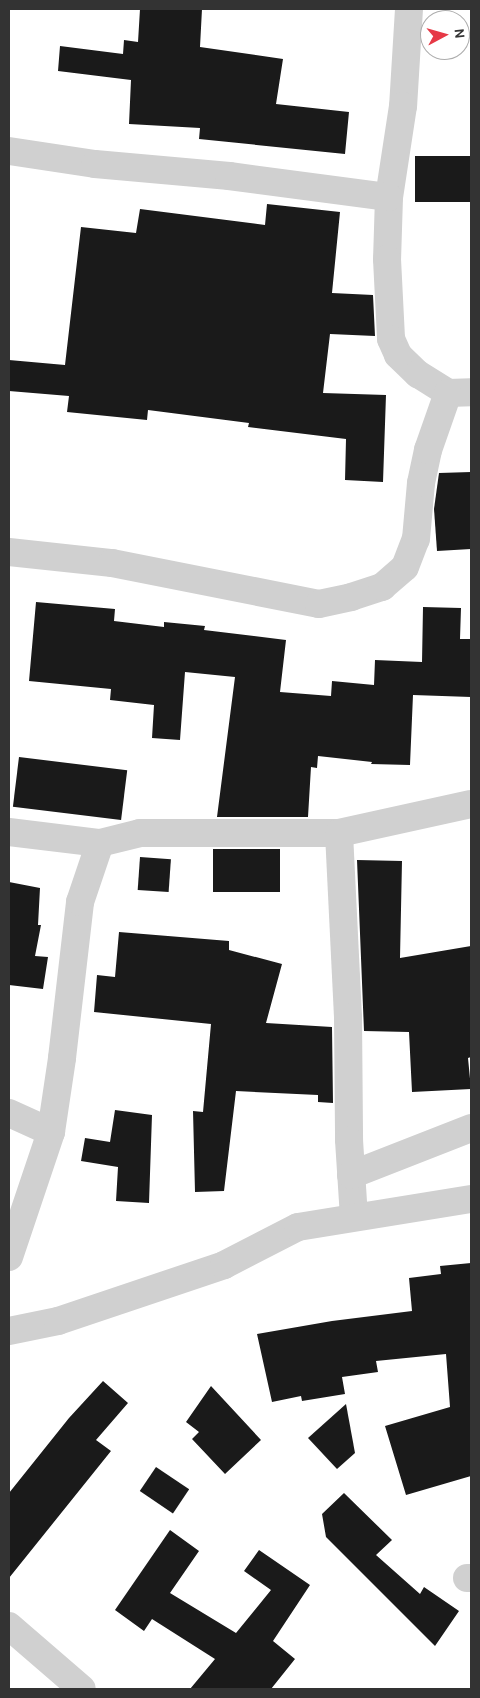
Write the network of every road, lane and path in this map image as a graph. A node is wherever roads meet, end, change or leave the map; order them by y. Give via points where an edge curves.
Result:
1 (410, 9) edge
2 (9, 151) edge
3 (389, 197) junction
4 (460, 393) edge
5 (9, 552) edge
6 (471, 804) edge
7 (9, 832) edge
8 (339, 833) junction
9 (100, 843) junction
10 (9, 1113) edge
11 (471, 1128) edge
12 (51, 1132) junction
13 (351, 1174) junction
14 (471, 1199) edge
15 (354, 1217) junction
16 (9, 1257) edge
17 (9, 1331) edge
18 (9, 1626) edge
19 (82, 1689) edge

1 - 3 street via 403,106
2 - 3 street via 95,164 229,176
3 - 4 street via 387,259 391,339 398,355 418,374
4 - 5 street via 428,450 416,538 405,567 382,587 319,604 112,563
6 - 8 street
7 - 9 street
8 - 9 street via 140,833
8 - 13 street via 348,1017
9 - 12 street via 80,902
10 - 12 street
11 - 13 street
12 - 16 street
13 - 15 street
14 - 15 street
15 - 17 street via 298,1227 224,1265 58,1322
18 - 19 street

